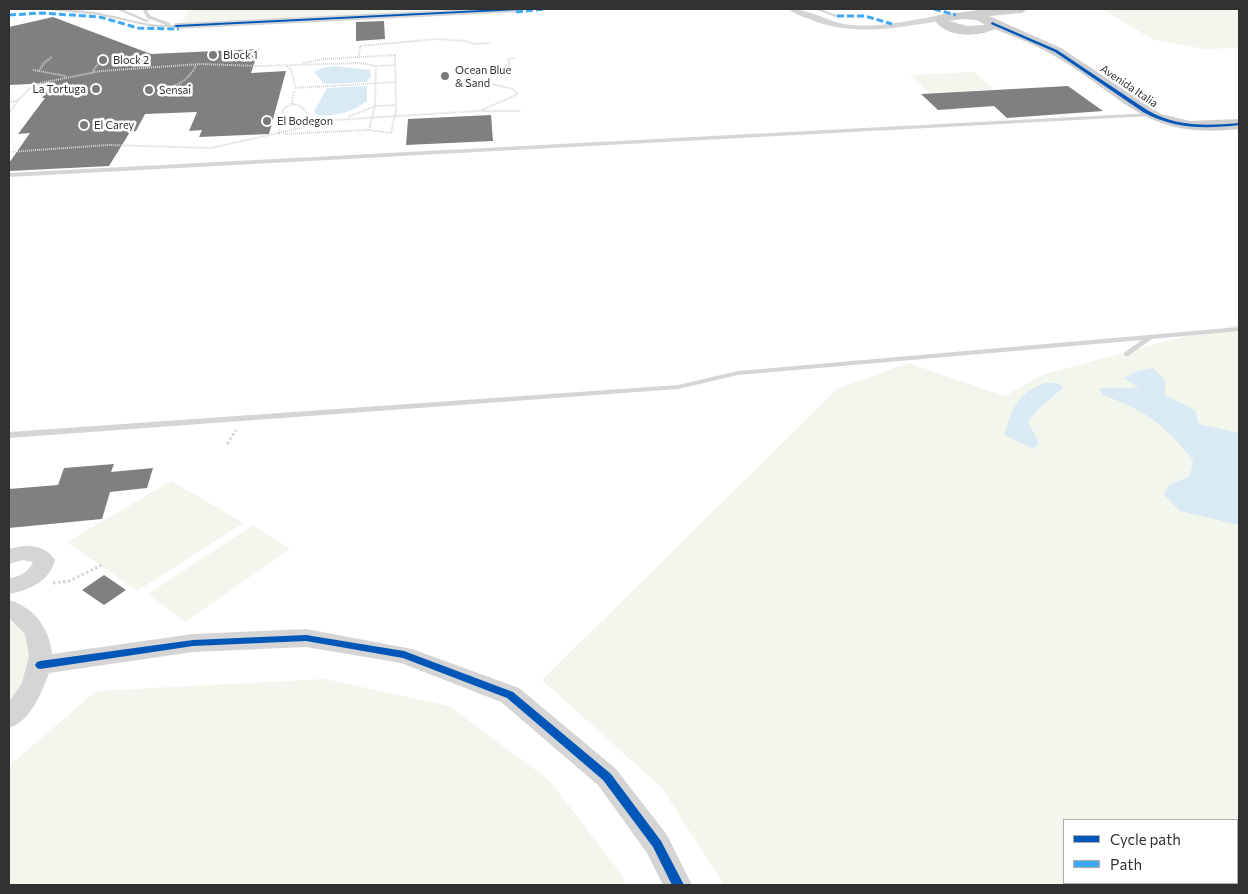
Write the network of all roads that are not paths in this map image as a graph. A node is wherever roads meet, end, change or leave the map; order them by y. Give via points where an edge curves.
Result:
1 (40, 9) edge
2 (118, 9) edge
3 (147, 9) edge
4 (520, 9) edge
5 (793, 9) edge
6 (817, 9) edge
7 (1022, 9) edge
8 (837, 16) dead end
9 (949, 18) junction
10 (989, 21) junction
11 (176, 26) junction
12 (1150, 115) junction
13 (1239, 124) edge
14 (9, 176) edge
15 (1239, 329) edge
16 (1150, 337) junction
17 (1128, 354) dead end
18 (9, 435) edge
19 (9, 557) edge
20 (9, 586) edge
21 (9, 608) edge
22 (40, 665) junction
23 (9, 718) edge
24 (678, 885) edge

1 - 11 lane via 99,14 153,26
2 - 11 lane via 152,22
3 - 11 lane via 149,17
4 - 11 street
5 - 9 street via 829,24 852,28
6 - 8 lane
7 - 10 street
9 - 10 street
9 - 10 street via 956,28
10 - 12 street, Avenida Italia via 1062,54
12 - 13 street, Avenida Italia via 1193,126
12 - 14 lane
15 - 16 lane
16 - 17 lane
16 - 18 lane via 738,373 678,387
19 - 20 street via 26,552 38,554 44,560 43,568 33,578
21 - 22 street via 33,626 42,650
22 - 23 street via 32,688
22 - 24 street via 193,643 306,638 404,655 510,695 606,777 658,844

